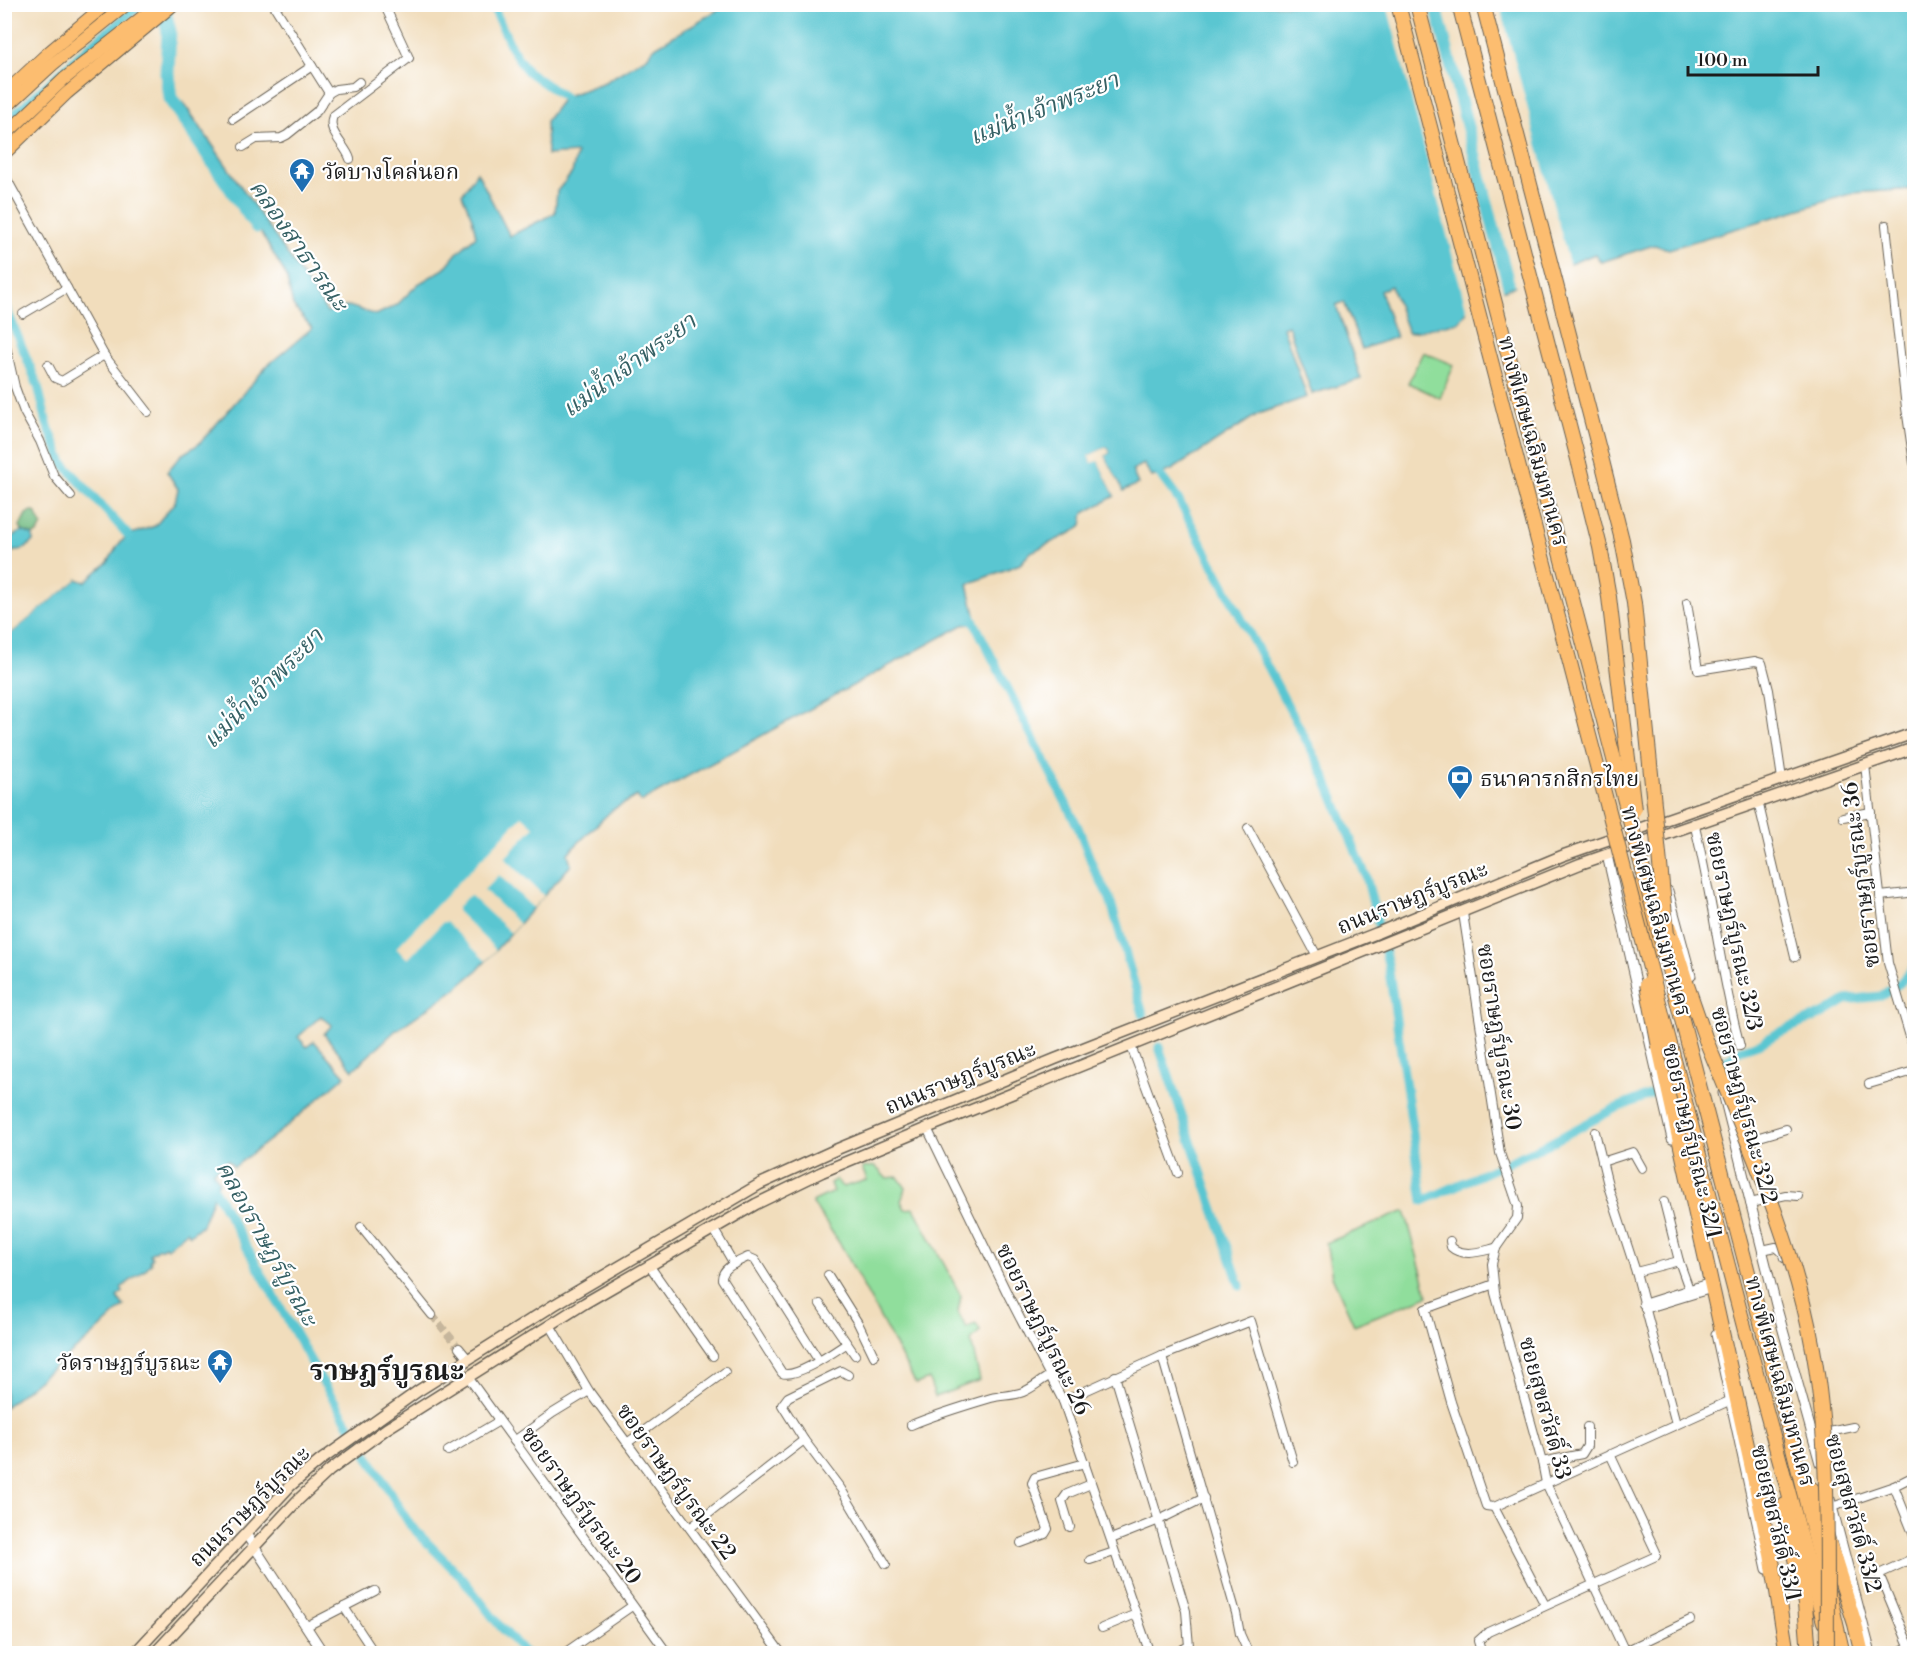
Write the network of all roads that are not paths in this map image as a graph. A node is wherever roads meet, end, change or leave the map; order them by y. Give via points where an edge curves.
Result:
1 (106, 4) edge
2 (127, 4) edge
3 (273, 4) edge
4 (384, 4) edge
5 (1398, 4) edge
6 (1417, 4) edge
7 (1459, 4) edge
8 (1483, 4) edge
9 (167, 6) edge
10 (312, 66) junction
11 (359, 82) dead end
12 (329, 93) junction
13 (4, 94) edge
14 (4, 109) edge
15 (233, 119) dead end
16 (4, 136) edge
17 (243, 147) dead end
18 (4, 154) edge
19 (350, 159) dead end
20 (4, 174) edge
21 (1886, 225) dead end
22 (67, 288) junction
23 (23, 314) dead end
24 (4, 338) edge
25 (104, 356) junction
26 (48, 365) dead end
27 (148, 412) dead end
28 (1914, 463) edge
29 (71, 496) dead end
30 (1687, 603) dead end
31 (1914, 733) edge
32 (1914, 748) edge
33 (1865, 765) junction
34 (1782, 779) junction
35 (1758, 801) junction
36 (1871, 812) junction
37 (1843, 817) dead end
38 (1694, 823) junction
39 (1248, 828) dead end
40 (1653, 838) junction
41 (1607, 855) junction
42 (1642, 881) junction
43 (1908, 893) dead end
44 (1880, 896) junction
45 (1664, 910) junction
46 (1462, 913) junction
47 (1317, 956) junction
48 (1795, 957) dead end
49 (1678, 1006) dead end
50 (1662, 1009) dead end
51 (1131, 1046) junction
52 (1740, 1046) dead end
53 (1914, 1050) edge
54 (1914, 1071) edge
55 (1869, 1084) dead end
56 (927, 1128) junction
57 (1786, 1129) dead end
58 (1595, 1132) dead end
59 (1736, 1144) junction
60 (1602, 1162) junction
61 (1642, 1168) dead end
62 (1178, 1173) dead end
63 (1798, 1196) dead end
64 (1664, 1202) dead end
65 (1750, 1203) junction
66 (361, 1227) dead end
67 (713, 1228) junction
68 (1450, 1241) dead end
69 (1496, 1248) junction
70 (1762, 1250) junction
71 (1679, 1261) junction
72 (734, 1264) junction
73 (649, 1265) junction
74 (1636, 1272) junction
75 (828, 1275) dead end
76 (1791, 1277) dead end
77 (1494, 1284) junction
78 (1707, 1287) junction
79 (1689, 1289) junction
80 (820, 1304) dead end
81 (1644, 1307) junction
82 (432, 1315) tunnel mouth
83 (550, 1325) junction
84 (846, 1344) junction
85 (459, 1348) tunnel mouth
86 (855, 1355) dead end
87 (713, 1356) dead end
88 (874, 1356) dead end
89 (1162, 1356) junction
90 (468, 1359) junction
91 (819, 1361) junction
92 (725, 1372) dead end
93 (1051, 1374) junction
94 (848, 1375) dead end
95 (1115, 1376) junction
96 (468, 1377) junction
97 (1798, 1383) joint
98 (589, 1391) junction
99 (1063, 1401) junction
100 (1730, 1401) junction
101 (499, 1421) junction
102 (1676, 1424) junction
103 (911, 1425) dead end
104 (1587, 1427) dead end
105 (1853, 1427) dead end
106 (1789, 1428) junction
107 (1813, 1436) junction
108 (804, 1440) junction
109 (514, 1441) junction
110 (627, 1443) junction
111 (448, 1451) dead end
112 (1610, 1454) junction
113 (1293, 1462) dead end
114 (1542, 1462) junction
115 (1084, 1463) junction
116 (1781, 1465) junction
117 (1914, 1476) edge
118 (1546, 1483) junction
119 (1091, 1484) junction
120 (1894, 1486) junction
121 (1204, 1498) junction
122 (1494, 1507) junction
123 (1832, 1507) junction
124 (1159, 1520) junction
125 (1070, 1527) dead end
126 (690, 1528) junction
127 (246, 1534) junction
128 (1914, 1536) edge
129 (1111, 1539) junction
130 (1021, 1543) dead end
131 (255, 1547) junction
132 (1114, 1552) junction
133 (1914, 1558) edge
134 (1090, 1560) dead end
135 (886, 1564) dead end
136 (1592, 1584) junction
137 (375, 1591) dead end
138 (1823, 1593) junction
139 (1545, 1605) junction
140 (632, 1606) junction
141 (344, 1607) junction
142 (1136, 1614) junction
143 (1690, 1620) dead end
144 (307, 1626) junction
145 (1102, 1628) dead end
146 (1912, 1649) edge
147 (1481, 1650) edge
148 (1809, 1652) edge
149 (134, 1653) edge
150 (154, 1653) edge
151 (324, 1653) edge
152 (375, 1653) edge
153 (563, 1653) edge
154 (668, 1653) edge
155 (782, 1653) edge
156 (1150, 1653) edge
157 (1173, 1653) edge
158 (1249, 1653) edge
159 (1623, 1653) edge
160 (1787, 1653) edge
161 (1829, 1653) edge
162 (1843, 1653) edge
163 (1862, 1653) edge
164 (1871, 1653) edge
165 (1895, 1653) edge

1 - 13 main road
2 - 14 main road
3 - 10 street
4 - 19 street via 409,58 333,116 332,128
5 - 116 highway, ทางพิเศษเฉลิมมหานคร, bridge
6 - 106 highway, ทางพิเศษเฉลิมมหานคร, bridge
7 - 42 highway, bridge via 1605,572
8 - 45 highway, bridge via 1627,561 1640,652
9 - 16 main road via 64,80
9 - 18 main road
10 - 12 street
10 - 15 street
11 - 12 street
12 - 17 street via 317,111 287,135 256,139
20 - 22 street
21 - 28 street
22 - 23 street
22 - 25 street
24 - 29 street via 24,412 54,476
25 - 26 street via 62,381 55,378
25 - 27 street
30 - 34 street via 1698,670 1755,661 1764,667
31 - 34 main road, ถนนราษฎร์บูรณะ
32 - 33 main road, ถนนราษฎร์บูรณะ
33 - 35 main road, ถนนราษฎร์บูรณะ
33 - 36 street, ซอยราษฎร์บูรณะ 36
34 - 47 main road, ถนนราษฎร์บูรณะ via 1564,855
35 - 38 main road, ถนนราษฎร์บูรณะ
35 - 48 street
36 - 37 street
36 - 44 street, ซอยราษฎร์บูรณะ 36
38 - 40 main road, ถนนราษฎร์บูรณะ
38 - 52 street, ซอยราษฎร์บูรณะ 32/3
39 - 47 street
40 - 41 main road, ถนนราษฎร์บูรณะ
40 - 59 street, ซอยราษฎร์บูรณะ 32/2
41 - 46 main road, ถนนราษฎร์บูรณะ
41 - 78 street, ซอยราษฎร์บูรณะ 32/1
42 - 50 highway, bridge
42 - 160 highway, bridge via 1644,954 1653,1020 1771,1554
43 - 44 street
44 - 53 street, ซอยราษฎร์บูรณะ 36 via 1888,963
45 - 49 highway, bridge
45 - 161 highway, bridge via 1699,1020 1780,1227 1810,1332 1824,1451
46 - 51 main road, ถนนราษฎร์บูรณะ
46 - 69 street, ซอยราษฎร์บูรณะ 30 via 1500,1153 1518,1213 1512,1229
47 - 90 main road, ถนนราษฎร์บูรณะ via 792,1168 630,1259
51 - 56 main road, ถนนราษฎร์บูรณะ
51 - 62 street
54 - 55 street
56 - 67 main road, ถนนราษฎร์บูรณะ via 790,1187
56 - 93 street, ซอยราษฎร์บูรณะ 26
57 - 59 street
58 - 60 street
59 - 65 street, ซอยราษฎร์บูรณะ 32/2
60 - 61 street via 1633,1152
60 - 74 street
63 - 65 street
64 - 71 street
65 - 70 street, ซอยราษฎร์บูรณะ 32/2
66 - 82 street
67 - 72 street
67 - 73 main road, ถนนราษฎร์บูรณะ
68 - 69 street via 1461,1252
69 - 77 street, ซอยสุขสวัสดิ์ 33 via 1492,1264
70 - 76 street via 1779,1248
70 - 97 street, ซอยราษฎร์บูรณะ 32/2
71 - 74 street
71 - 79 street
72 - 91 street via 747,1257 755,1260
72 - 91 street via 722,1274 722,1279 782,1373 790,1375
73 - 83 main road, ถนนราษฎร์บูรณะ
73 - 87 street
74 - 81 street
75 - 88 street
77 - 114 street, ซอยสุขสวัสดิ์ 33
77 - 122 street via 1425,1309 1484,1504
78 - 79 street
78 - 81 street
78 - 100 street, ซอยราษฎร์บูรณะ 32/1
79 - 81 street
80 - 84 street
81 - 102 street
83 - 96 main road, ถนนราษฎร์บูรณะ
83 - 98 street, ซอยราษฎร์บูรณะ 22
84 - 86 street
84 - 91 street
85 - 90 street
89 - 95 street
89 - 113 street via 1251,1321
89 - 121 street
90 - 127 main road, ถนนราษฎร์บูรณะ via 321,1460 290,1486
92 - 110 street
93 - 99 street, ซอยราษฎร์บูรณะ 26
93 - 103 street via 1025,1391
94 - 108 street via 841,1371 783,1402
95 - 99 street
95 - 124 street
96 - 101 street, ซอยราษฎร์บูรณะ 20
96 - 131 main road, ถนนราษฎร์บูรณะ via 386,1429 329,1472
97 - 107 street, ซอยสุขสวัสดิ์ 33/2
98 - 109 street
98 - 110 street, ซอยราษฎร์บูรณะ 22
99 - 115 street, ซอยราษฎร์บูรณะ 26
100 - 102 street
100 - 160 street, ซอยสุขสวัสดิ์ 33/1
101 - 109 street, ซอยราษฎร์บูรณะ 20
101 - 111 street
102 - 112 street
104 - 114 street via 1587,1446 1582,1454
105 - 107 street
106 - 138 highway, ทางพิเศษเฉลิมมหานคร
106 - 163 highway via 1826,1531
107 - 123 street, ซอยสุขสวัสดิ์ 33/2
108 - 126 street
108 - 135 street via 841,1489
109 - 140 street, ซอยราษฎร์บูรณะ 20
110 - 126 street, ซอยราษฎร์บูรณะ 22
112 - 118 street
112 - 136 street via 1656,1554
114 - 118 street, ซอยสุขสวัสดิ์ 33
115 - 119 street, ซอยราษฎร์บูรณะ 26
115 - 130 street via 1035,1477 1032,1483 1048,1529 1045,1534
116 - 138 highway, ทางพิเศษเฉลิมมหานคร
116 - 148 highway via 1788,1527 1805,1604
117 - 120 street
118 - 122 street
118 - 136 street, ซอยสุขสวัสดิ์ 33
119 - 125 street via 1067,1494 1062,1501
119 - 129 street, ซอยราษฎร์บูรณะ 26
120 - 123 street
120 - 128 street
121 - 124 street
121 - 158 street via 1239,1631
122 - 139 street
123 - 164 street, ซอยสุขสวัสดิ์ 33/2
124 - 129 street
124 - 157 street via 1186,1611 1190,1643
126 - 155 street, ซอยราษฎร์บูรณะ 22
127 - 131 street
127 - 149 main road, ถนนราษฎร์บูรณะ
129 - 132 street, ซอยราษฎร์บูรณะ 26
131 - 144 street
131 - 150 main road, ถนนราษฎร์บูรณะ
132 - 134 street
132 - 142 street, ซอยราษฎร์บูรณะ 26
133 - 146 street via 1879,1574
136 - 139 street
136 - 159 street, ซอยสุขสวัสดิ์ 33
137 - 141 street
138 - 161 highway, ทางพิเศษเฉลิมมหานคร, bridge
138 - 162 highway, ทางพิเศษเฉลิมมหานคร
139 - 147 street via 1481,1637
140 - 153 street
140 - 154 street, ซอยราษฎร์บูรณะ 20
141 - 144 street
141 - 152 street
142 - 145 street
142 - 156 street, ซอยราษฎร์บูรณะ 26
143 - 159 street
144 - 151 street
146 - 165 street

